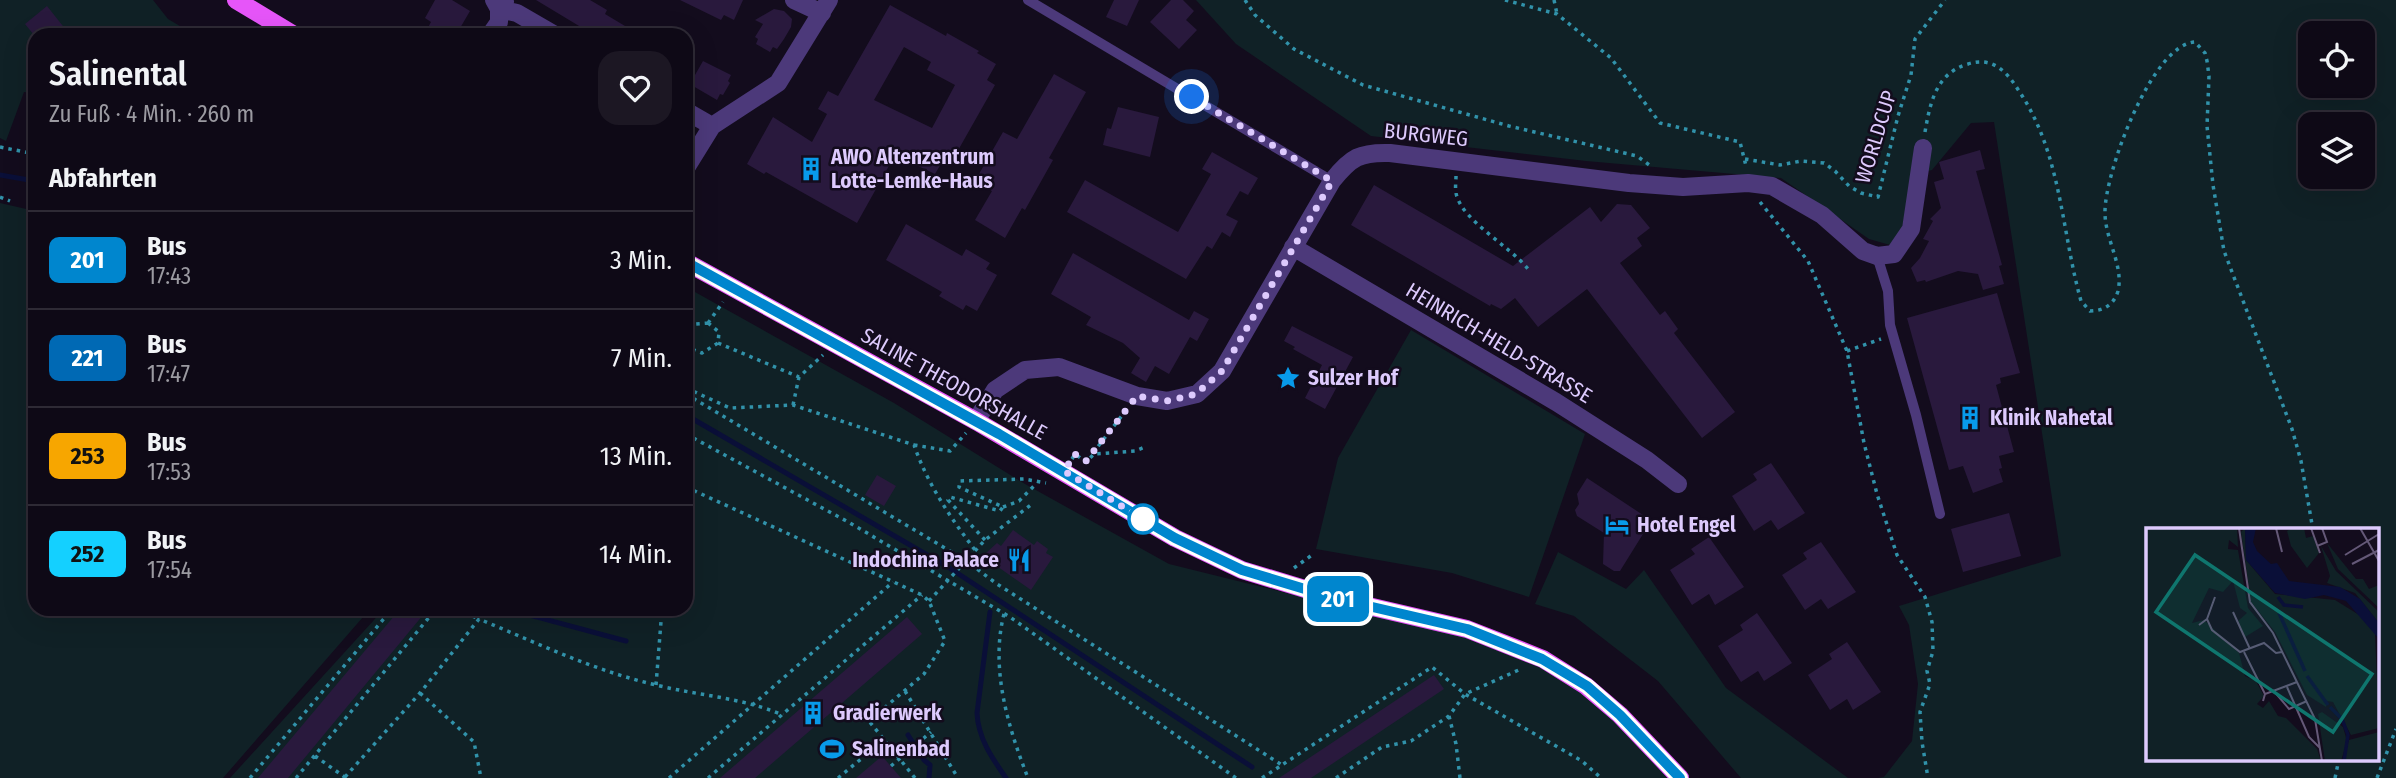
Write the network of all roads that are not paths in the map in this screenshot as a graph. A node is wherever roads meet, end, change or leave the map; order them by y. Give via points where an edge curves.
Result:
1 (236, 0) edge
2 (794, 0) edge
3 (1028, 0) edge
4 (500, 3) edge
5 (825, 6) edge
6 (278, 28) edge
7 (495, 28) edge
8 (543, 28) edge
9 (693, 115) edge
10 (712, 126) junction
11 (1923, 148) road end
12 (693, 157) edge
13 (1332, 181) junction
14 (1293, 247) junction
15 (1877, 256) junction
16 (693, 266) edge
17 (976, 421) junction
18 (1678, 484) dead end
19 (1941, 514) dead end
20 (1680, 778) edge

1 - 6 main road
2 - 5 street
3 - 13 lane
4 - 7 street
4 - 8 street
5 - 10 street via 778,83
9 - 10 street
10 - 12 street
11 - 15 street via 1911,229 1894,254
13 - 14 street, BURGWEG
13 - 15 street, BURGWEG via 1352,159 1372,152 1643,184 1772,186 1822,215 1863,251
14 - 17 street, BURGWEG via 1222,371 1196,394 1167,401 1137,396 1059,367 1025,370 995,390
14 - 18 street, HEINRICH-HELD-STRASSE via 1556,402
15 - 19 lane via 1888,291 1889,319
16 - 17 main road, SALINE THEODORSHALLE
17 - 20 main road, SALINE THEODORSHALLE via 1059,478 1242,570 1338,599 1467,629 1542,659 1587,686

